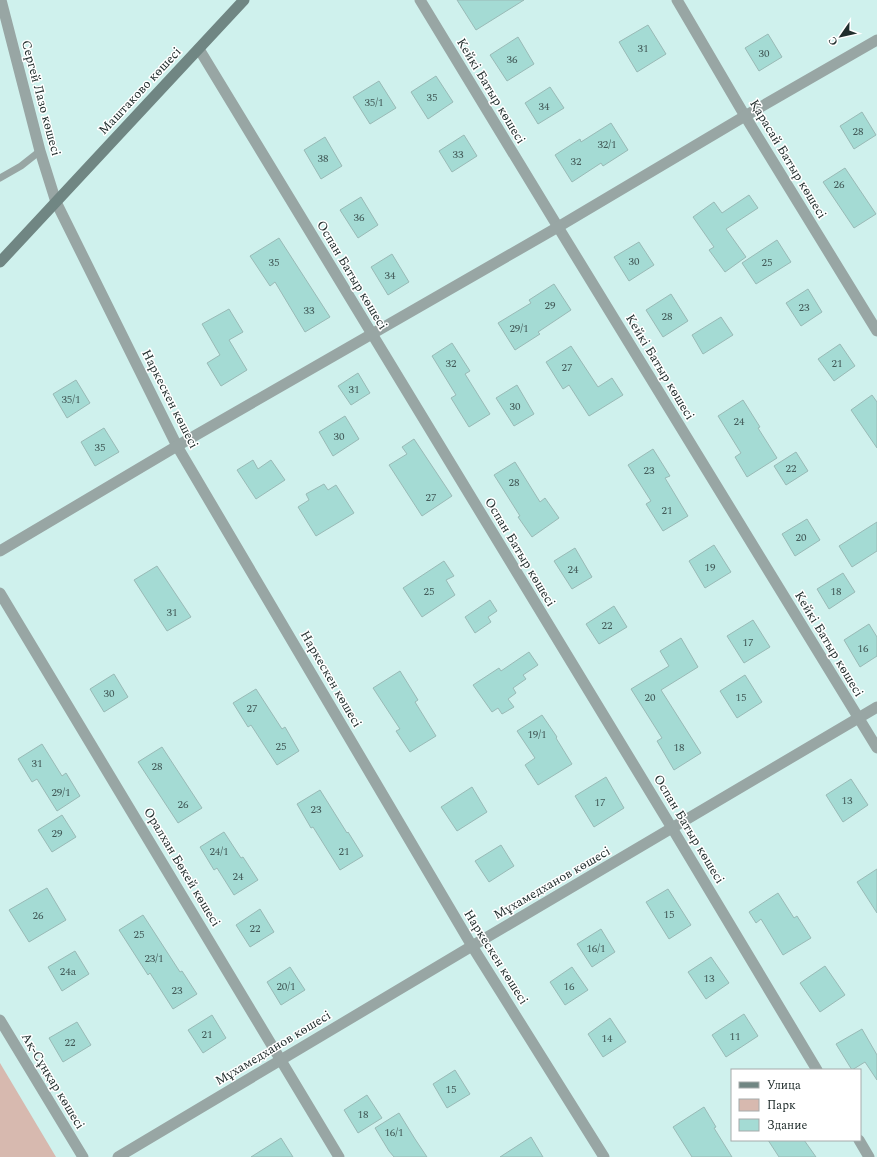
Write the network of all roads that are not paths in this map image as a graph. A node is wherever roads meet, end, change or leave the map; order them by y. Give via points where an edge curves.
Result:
1 (0, 0) edge
2 (244, 0) edge
3 (420, 0) edge
4 (677, 0) edge
5 (877, 40) edge
6 (198, 49) junction
7 (745, 116) junction
8 (40, 151) junction
9 (0, 178) edge
10 (56, 202) junction
11 (558, 227) junction
12 (0, 262) edge
13 (877, 330) edge
14 (371, 333) junction
15 (177, 446) junction
16 (0, 552) edge
17 (0, 593) edge
18 (877, 707) edge
19 (858, 718) junction
20 (877, 748) edge
21 (672, 828) junction
22 (472, 946) junction
23 (0, 1020) edge
24 (282, 1060) junction
25 (816, 1069) edge
26 (860, 1141) edge
27 (83, 1157) edge
28 (118, 1157) edge
29 (339, 1157) edge
30 (604, 1157) edge
31 (869, 1157) edge

1 - 8 street, Сергей Лазо көшесі
2 - 6 main road, Маштаково көшесі
3 - 11 street, Кейкі Батыр көшесі
4 - 7 street, Қарасай Батыр көшесі
5 - 7 street
6 - 10 main road, Маштаково көшесі
6 - 14 street, Оспан Батыр көшесі
7 - 11 street
7 - 13 street, Қарасай Батыр көшесі
8 - 9 lane
8 - 10 street, Сергей Лазо көшесі
10 - 12 main road, Маштаково көшесі
10 - 15 street, Наркескен көшесі
11 - 14 street
11 - 19 street, Кейкі Батыр көшесі
14 - 15 street
14 - 21 street, Оспан Батыр көшесі
15 - 16 street
15 - 22 street, Наркескен көшесі
17 - 24 street, Оралхан Бөкей көшесі
18 - 19 street, Мұхамедханов көшесі
19 - 20 street, Кейкі Батыр көшесі
19 - 21 street, Мұхамедханов көшесі
21 - 22 street, Мұхамедханов көшесі
21 - 25 street, Оспан Батыр көшесі
22 - 24 street, Мұхамедханов көшесі
22 - 30 street, Наркескен көшесі
23 - 27 street, Ақ-Сұңқар көшесі
24 - 28 street, Мұхамедханов көшесі
24 - 29 street, Оралхан Бөкей көшесі
26 - 31 street

